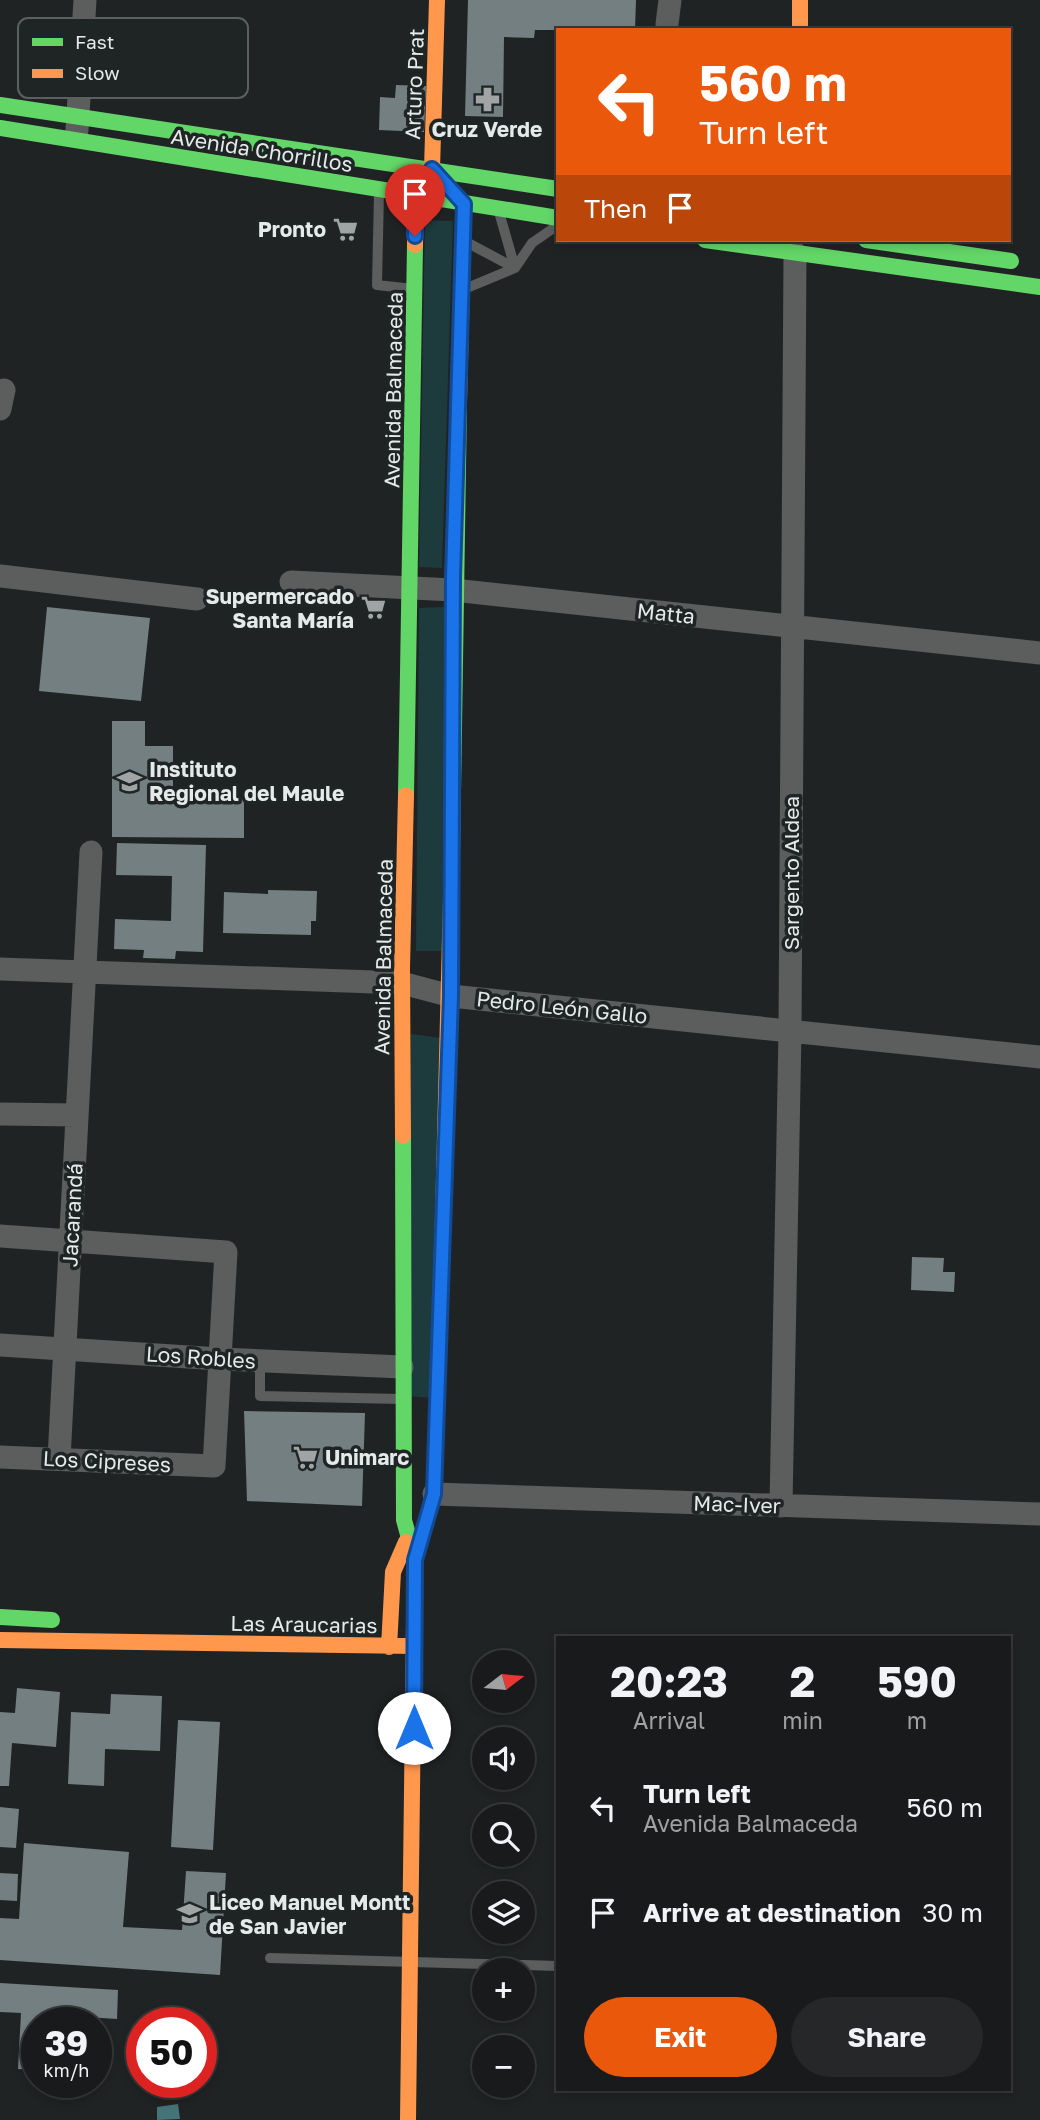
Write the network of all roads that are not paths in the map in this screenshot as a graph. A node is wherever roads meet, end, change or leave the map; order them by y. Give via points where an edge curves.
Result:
1 (85, 0) edge
2 (438, 0) edge
3 (670, 0) edge
4 (800, 0) edge
5 (84, 18) edge
6 (667, 24) dead end
7 (800, 28) edge
8 (80, 98) edge
9 (0, 105) edge
10 (0, 128) edge
11 (78, 130) junction
12 (432, 169) junction
13 (556, 189) edge
14 (379, 190) junction
15 (415, 197) junction
16 (464, 204) junction
17 (498, 209) junction
18 (556, 218) edge
19 (556, 226) edge
20 (463, 241) junction
21 (735, 242) edge
22 (879, 242) edge
23 (795, 246) edge
24 (1027, 264) dead end
25 (515, 268) junction
26 (1040, 287) edge
27 (428, 289) junction
28 (461, 290) junction
29 (0, 576) edge
30 (291, 582) dead end
31 (412, 587) junction
32 (453, 590) junction
33 (197, 599) dead end
34 (793, 626) junction
35 (1040, 653) edge
36 (91, 852) dead end
37 (0, 969) edge
38 (84, 972) junction
39 (402, 983) junction
40 (451, 996) junction
41 (790, 1031) junction
42 (1040, 1057) edge
43 (0, 1114) edge
44 (77, 1115) junction
45 (0, 1236) edge
46 (70, 1239) junction
47 (0, 1345) edge
48 (65, 1347) junction
49 (220, 1359) junction
50 (260, 1361) junction
51 (402, 1367) junction
52 (402, 1399) junction
53 (0, 1457) edge
54 (59, 1459) junction
55 (434, 1494) junction
56 (781, 1506) junction
57 (1040, 1514) edge
58 (408, 1535) junction
59 (415, 1560) junction
60 (0, 1617) edge
61 (66, 1621) dead end
62 (119, 1623) dead end
63 (0, 1640) edge
64 (194, 1644) junction
65 (414, 1646) junction
66 (389, 1647) junction
67 (270, 1958) dead end
68 (411, 1963) junction
69 (556, 1966) edge
70 (408, 2120) edge

1 - 5 street
2 - 12 main road, Arturo Prat
3 - 6 street
4 - 7 main road
8 - 11 street
9 - 11 main road, Avenida Chorrillos
10 - 11 main road, Avenida Chorrillos
11 - 12 main road, Avenida Chorrillos
11 - 14 main road, Avenida Chorrillos
12 - 13 main road, Avenida Chorrillos
12 - 15 main road
12 - 16 main road
14 - 15 main road, Avenida Chorrillos
14 - 27 lane via 377,285
15 - 16 main road, Avenida Chorrillos
15 - 27 main road, Avenida Balmaceda
16 - 17 main road, Avenida Chorrillos
16 - 20 main road, Avenida Balmaceda
17 - 18 main road, Avenida Chorrillos
17 - 25 lane
19 - 25 lane via 532,243
20 - 25 lane
20 - 28 main road, Avenida Balmaceda
21 - 23 main road
22 - 24 main road
23 - 26 main road
23 - 34 street, Sargento Aldea
25 - 28 lane
27 - 28 main road
27 - 31 main road, Avenida Balmaceda
28 - 32 main road, Avenida Balmaceda
29 - 33 street
30 - 31 street, Matta
31 - 32 street, Matta
31 - 39 main road, Avenida Balmaceda
32 - 34 street, Matta
32 - 40 main road, Avenida Balmaceda
34 - 35 street, Matta
34 - 41 street, Sargento Aldea
36 - 38 street, Jacarandá
37 - 38 street, Pedro León Gallo
38 - 39 street, Pedro León Gallo
38 - 44 street, Jacarandá
39 - 40 street, Pedro León Gallo
39 - 51 main road, Avenida Balmaceda
40 - 41 street, Pedro León Gallo
40 - 55 main road, Avenida Balmaceda
41 - 42 street, Pedro León Gallo
41 - 56 street, Sargento Aldea
43 - 44 street
44 - 46 street, Jacarandá
45 - 46 street
46 - 48 street, Jacarandá
46 - 49 street via 226,1252
47 - 48 street, Los Robles
48 - 49 street, Los Robles
48 - 54 street, Jacarandá
49 - 50 street, Los Robles
49 - 54 street, Los Cipreses via 214,1466
50 - 51 street, Los Robles
50 - 52 lane via 260,1396
51 - 52 main road, Avenida Balmaceda
52 - 58 main road, Avenida Balmaceda
53 - 54 street, Los Cipreses
55 - 56 street, Mac-Iver
55 - 59 main road, Avenida Balmaceda
56 - 57 street, Mac-Iver
58 - 59 main road, Avenida Balmaceda
58 - 66 main road via 393,1572
59 - 65 main road, Avenida Balmaceda
60 - 61 main road
62 - 64 main road, Las Araucarias
63 - 64 main road, Las Araucarias
64 - 66 main road, Las Araucarias
65 - 66 main road, Las Araucarias
65 - 68 main road, Avenida Balmaceda
67 - 68 lane
68 - 69 lane
68 - 70 main road, Avenida Balmaceda

